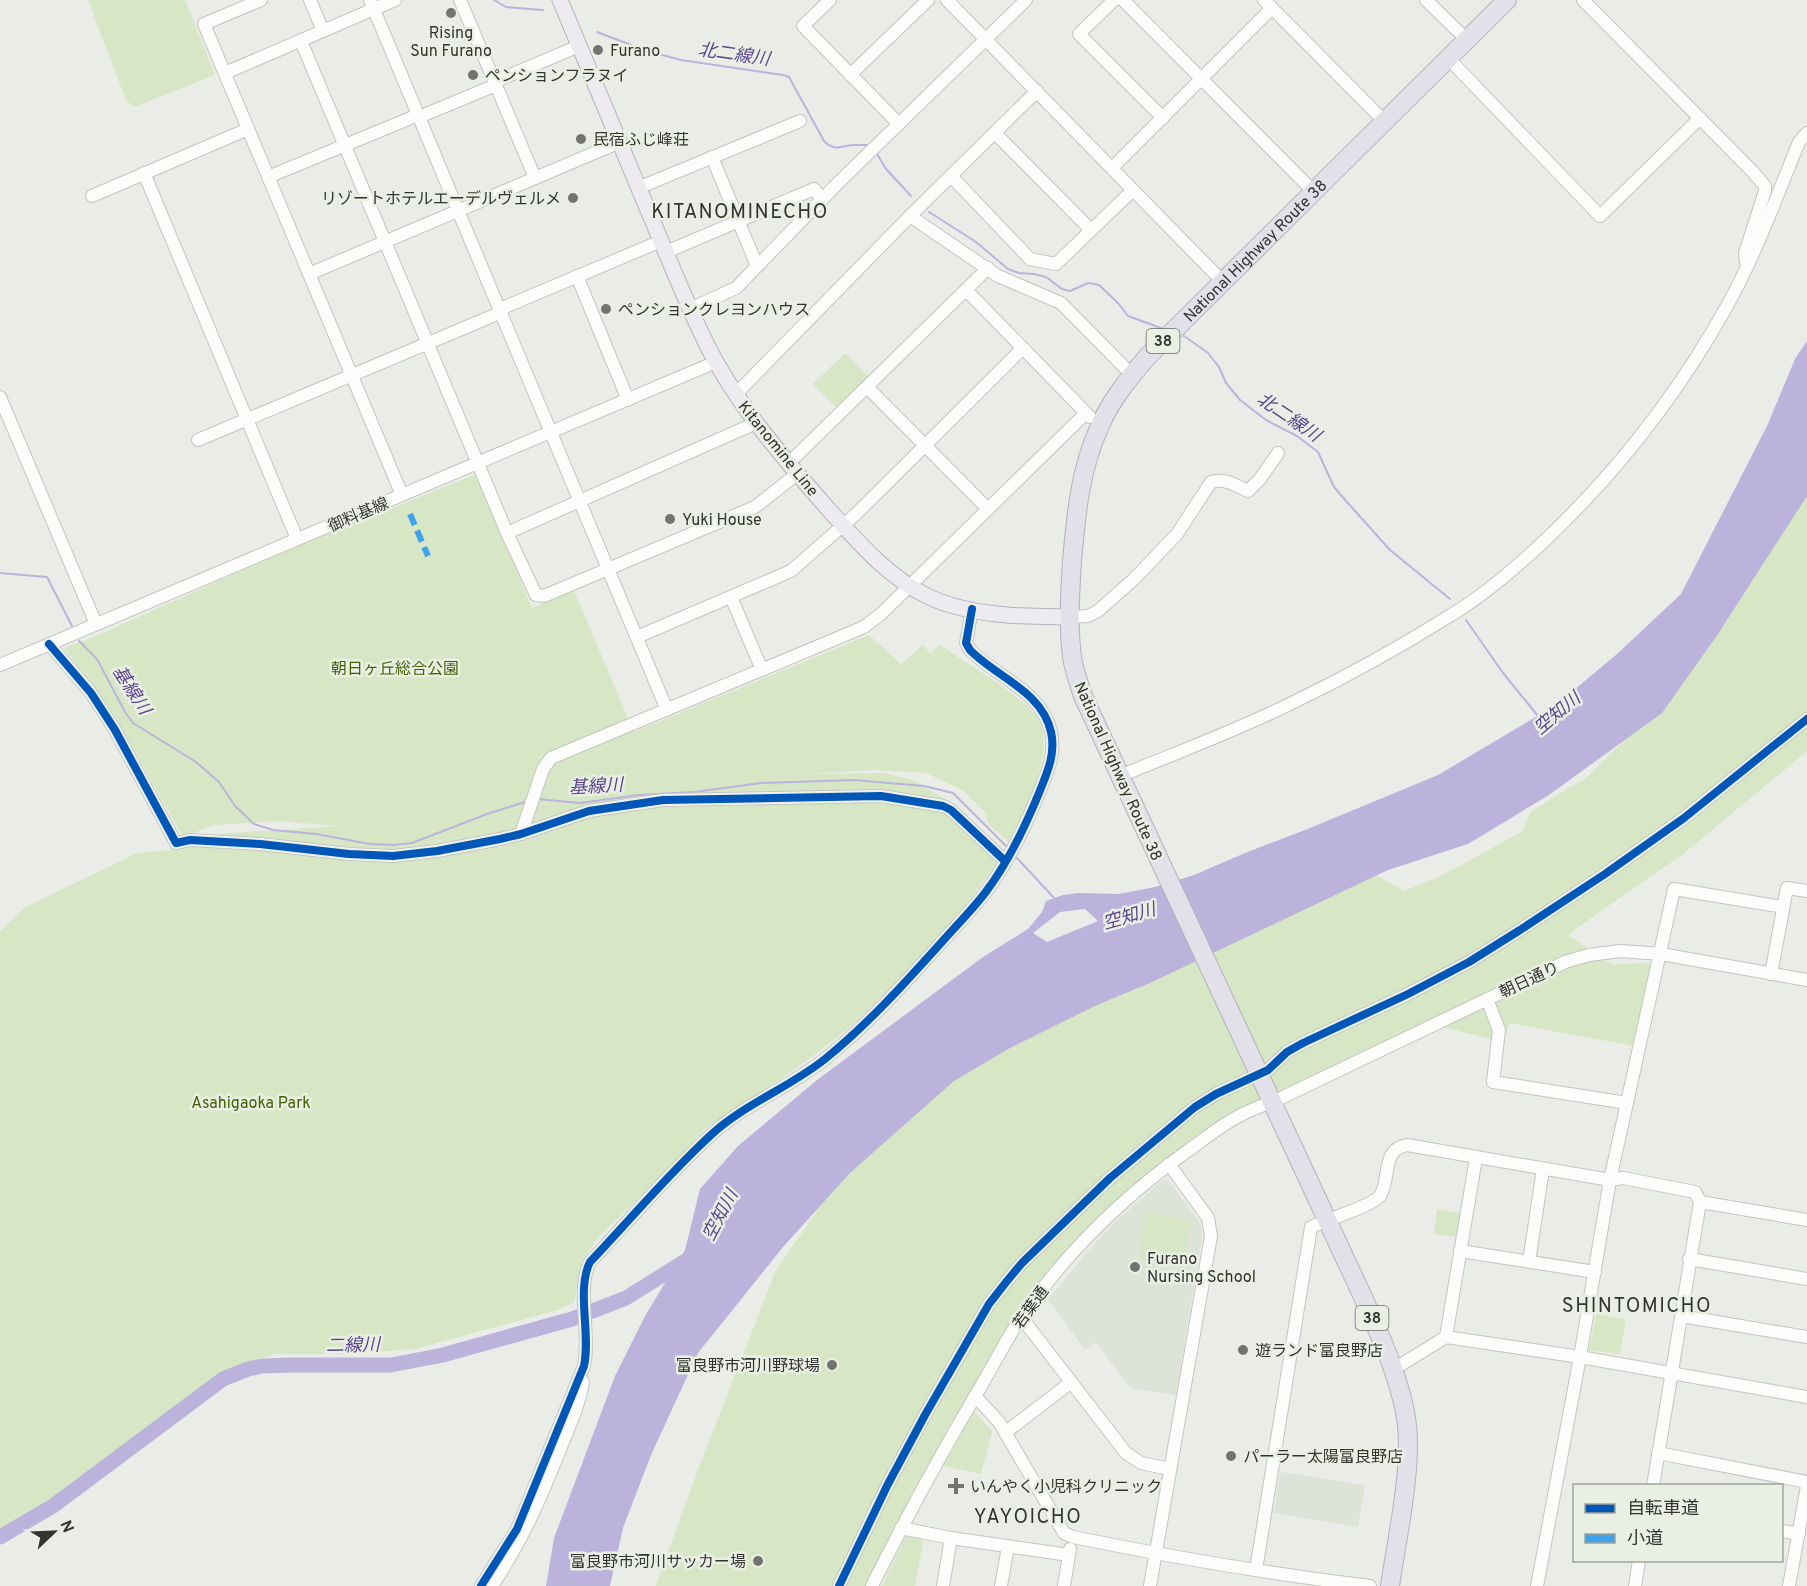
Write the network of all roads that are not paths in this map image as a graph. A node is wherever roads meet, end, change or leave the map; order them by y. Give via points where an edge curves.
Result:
1 (261, 0) edge
2 (310, 0) edge
3 (395, 0) edge
4 (460, 0) edge
5 (830, 0) edge
6 (928, 0) edge
7 (947, 0) edge
8 (1026, 0) edge
9 (1114, 0) edge
10 (1123, 0) edge
11 (1426, 0) edge
12 (1507, 0) edge
13 (1583, 0) edge
14 (563, 1) edge
15 (1268, 4) edge
16 (372, 5) edge
17 (323, 31) junction
18 (301, 40) junction
19 (986, 40) junction
20 (1467, 40) junction
21 (579, 46) junction
22 (1448, 58) junction
23 (225, 73) junction
24 (850, 75) junction
25 (1202, 79) junction
26 (495, 84) junction
27 (1037, 91) junction
28 (418, 116) junction
29 (1163, 118) junction
30 (1700, 118) junction
31 (800, 121) dead end
32 (1385, 122) junction
33 (899, 124) junction
34 (248, 129) junction
35 (995, 133) junction
36 (1807, 134) edge
37 (620, 142) junction
38 (345, 144) junction
39 (712, 158) junction
40 (1112, 168) junction
41 (144, 173) junction
42 (951, 176) junction
43 (268, 177) junction
44 (535, 178) junction
45 (638, 188) junction
46 (1133, 190) junction
47 (1314, 192) junction
48 (92, 195) dead end
49 (822, 199) junction
50 (459, 211) junction
51 (910, 216) junction
52 (738, 221) junction
53 (1090, 230) junction
54 (385, 242) junction
55 (663, 246) junction
56 (757, 266) junction
57 (1748, 266) junction
58 (988, 268) junction
59 (309, 274) junction
60 (577, 276) junction
61 (1222, 282) junction
62 (966, 290) junction
63 (690, 309) junction
64 (501, 310) junction
65 (427, 342) junction
66 (1023, 348) junction
67 (716, 362) junction
68 (351, 375) junction
69 (1132, 375) junction
70 (867, 387) junction
71 (736, 394) junction
72 (0, 397) edge
73 (628, 400) junction
74 (1086, 412) junction
75 (246, 419) junction
76 (756, 423) junction
77 (1099, 426) junction
78 (550, 433) junction
79 (198, 440) dead end
80 (925, 446) junction
81 (1278, 453) dead end
82 (478, 463) junction
83 (793, 469) junction
84 (402, 495) junction
85 (580, 502) junction
86 (988, 509) junction
87 (843, 525) junction
88 (507, 533) junction
89 (297, 539) junction
90 (608, 569) junction
91 (909, 586) junction
92 (731, 597) junction
93 (972, 609) junction
94 (1070, 617) junction
95 (96, 624) junction
96 (637, 637) junction
97 (49, 644) junction
98 (0, 665) edge
99 (762, 670) junction
100 (667, 710) junction
101 (1807, 718) edge
102 (1123, 783) junction
103 (521, 834) junction
104 (1005, 861) junction
105 (1807, 891) edge
106 (1783, 907) junction
107 (1661, 954) junction
108 (1771, 974) junction
109 (1807, 980) edge
110 (1487, 999) junction
111 (1257, 1071) junction
112 (1272, 1102) junction
113 (1628, 1103) junction
114 (1476, 1158) junction
115 (1169, 1164) junction
116 (1543, 1169) junction
117 (1610, 1180) junction
118 (1700, 1202) junction
119 (1326, 1220) junction
120 (1807, 1220) edge
121 (1460, 1251) junction
122 (1689, 1259) junction
123 (1529, 1262) junction
124 (1595, 1272) junction
125 (1807, 1279) edge
126 (1681, 1316) junction
127 (1022, 1317) junction
128 (1446, 1337) junction
129 (1807, 1337) edge
130 (1580, 1357) junction
131 (584, 1366) junction
132 (1394, 1369) junction
133 (1672, 1374) junction
134 (1070, 1383) junction
135 (975, 1396) junction
136 (1807, 1397) edge
137 (1006, 1432) junction
138 (1658, 1453) junction
139 (1170, 1469) junction
140 (1653, 1484) edge
141 (1807, 1484) edge
142 (902, 1528) junction
143 (1783, 1531) edge
144 (1799, 1534) junction
145 (1073, 1537) junction
146 (951, 1538) junction
147 (1008, 1547) junction
148 (1156, 1554) junction
149 (1069, 1555) junction
150 (1639, 1562) edge
151 (1256, 1570) junction
152 (1302, 1582) edge
153 (481, 1586) edge
154 (492, 1586) edge
155 (839, 1586) edge
156 (872, 1586) edge
157 (943, 1586) edge
158 (1001, 1586) edge
159 (1064, 1586) edge
160 (1150, 1586) edge
161 (1370, 1586) edge
162 (1389, 1586) edge
163 (1537, 1586) edge
164 (1635, 1586) edge
165 (1790, 1586) edge

1 - 23 street via 204,24
2 - 17 street
3 - 16 street
4 - 26 street
5 - 24 street via 802,26
6 - 24 street
7 - 19 street
8 - 19 street
9 - 29 street via 1079,34
10 - 25 street
11 - 20 street
12 - 20 highway, National Highway Route 38 / 38
13 - 30 street
14 - 21 main road, Kitanomine Line
15 - 25 street
15 - 32 street
16 - 17 street
16 - 28 street
17 - 18 street
18 - 23 street
18 - 38 street
19 - 27 street
19 - 33 street
20 - 22 highway, National Highway Route 38 / 38
21 - 26 street
21 - 37 main road, Kitanomine Line
22 - 30 street via 1600,216
22 - 32 highway, National Highway Route 38 / 38
23 - 34 street
24 - 33 street
25 - 29 street
25 - 47 street
26 - 28 street
26 - 44 street
27 - 35 street
27 - 40 street
28 - 38 street
28 - 50 street
29 - 40 street
30 - 57 street via 1765,186 1745,253
31 - 39 street
32 - 47 highway, National Highway Route 38 / 38
33 - 49 street
34 - 41 street
34 - 43 street
35 - 42 street
35 - 53 street
36 - 57 street via 1799,142
37 - 44 street
37 - 45 main road, Kitanomine Line
38 - 43 street
38 - 54 street
39 - 45 street
39 - 52 street
40 - 46 street
41 - 48 street
41 - 75 street
42 - 51 street
42 - 53 street via 1030,259 1056,264
43 - 59 street
44 - 50 street
45 - 55 main road, Kitanomine Line
46 - 53 street
46 - 61 street
47 - 61 highway, National Highway Route 38 / 38
49 - 52 street via 814,189
49 - 56 street
50 - 54 street
50 - 64 street
51 - 58 street
51 - 71 street
52 - 55 street
52 - 56 street
54 - 59 street
54 - 65 street
55 - 60 street
55 - 63 main road, Kitanomine Line
56 - 63 street via 736,288
57 - 102 street via 1706,343 1654,420 1602,482 1511,571 1452,615 1335,682
58 - 62 street
58 - 69 street via 1060,303
59 - 68 street
60 - 64 street
60 - 73 street
61 - 69 highway, National Highway Route 38 / 38
62 - 66 street
62 - 70 street
63 - 67 main road, Kitanomine Line
64 - 65 street
64 - 78 street
65 - 68 street
65 - 82 street
66 - 74 street
66 - 80 street
67 - 71 main road, Kitanomine Line
67 - 73 street, 御料基線
68 - 75 street
68 - 84 street
69 - 77 highway, National Highway Route 38 / 38
70 - 80 street
70 - 83 street
71 - 76 main road, Kitanomine Line
72 - 95 street
73 - 78 street, 御料基線
74 - 77 street
74 - 86 street
75 - 79 street
75 - 89 street
76 - 83 main road, Kitanomine Line
76 - 85 street
77 - 94 highway, National Highway Route 38 / 38 via 1078,498
78 - 82 street, 御料基線
78 - 85 street
80 - 86 street
80 - 87 street
81 - 94 street via 1248,491 1226,481 1210,482 1177,534 1134,579 1098,611 1089,616
82 - 84 street, 御料基線
82 - 88 street
83 - 87 main road, Kitanomine Line
83 - 90 street via 754,507
84 - 89 street, 御料基線
85 - 88 street
85 - 90 street
86 - 91 street
87 - 91 main road, Kitanomine Line via 886,569
87 - 92 street via 791,571
88 - 90 street via 536,596
89 - 95 street, 御料基線
90 - 96 street
91 - 93 main road, Kitanomine Line via 940,601
91 - 99 street via 864,627
92 - 96 street
92 - 99 street
93 - 94 main road, Kitanomine Line via 1006,615
93 - 104 street via 966,643 970,650 1029,695 1052,733 1052,761
94 - 102 highway, National Highway Route 38 / 38 via 1077,679
95 - 97 street, 御料基線
96 - 100 street
97 - 98 street, 御料基線
97 - 103 street via 97,702 176,843 213,841 393,856
99 - 100 street
100 - 103 street via 551,758 543,769
101 - 111 street via 1684,818 1521,930 1408,994 1303,1043 1268,1070
102 - 111 highway, National Highway Route 38 / 38
103 - 104 street via 589,811 663,800 881,796 951,810
104 - 131 street via 986,892 897,992 825,1059 712,1135 590,1262 584,1278
105 - 106 street via 1787,888
106 - 107 street via 1674,889
106 - 108 street
107 - 108 street, 朝日通り
107 - 110 street, 朝日通り via 1621,951 1589,955 1565,962
107 - 113 street
108 - 109 street, 朝日通り
110 - 112 street, 朝日通り
110 - 113 street via 1499,1030 1493,1082
111 - 112 highway, National Highway Route 38 / 38
111 - 155 street via 1195,1107 1154,1140 1110,1178 1007,1281 989,1304 920,1425
112 - 115 street, 若葉通 via 1220,1128
112 - 119 highway, National Highway Route 38 / 38
113 - 117 street
114 - 116 street
114 - 119 street via 1401,1146 1390,1156 1379,1197
114 - 121 street
115 - 127 street, 若葉通 via 1102,1222
115 - 139 street via 1208,1218 1211,1236
116 - 117 street
116 - 123 street
117 - 118 street via 1623,1178 1695,1192
117 - 124 street
118 - 120 street
118 - 122 street
119 - 132 highway, National Highway Route 38 / 38
119 - 151 street via 1311,1227
121 - 123 street
121 - 128 street
122 - 125 street
122 - 126 street
123 - 124 street
124 - 130 street
126 - 129 street
126 - 133 street
127 - 134 street
127 - 135 street, 若葉通
128 - 130 street
128 - 132 street
130 - 133 street
130 - 163 street
131 - 153 street via 517,1529
131 - 154 street via 579,1402 532,1518
132 - 162 highway, National Highway Route 38 / 38 via 1406,1414 1407,1449
133 - 136 street
133 - 138 street
134 - 137 street
134 - 139 street via 1126,1453 1141,1463
135 - 137 street
135 - 142 street, 若葉通
137 - 145 street via 1064,1533
138 - 140 street
138 - 141 street
139 - 148 street
141 - 144 street
142 - 146 street
142 - 156 street, 若葉通
143 - 144 street
144 - 165 street
145 - 148 street
145 - 149 street
146 - 147 street
146 - 157 street
147 - 149 street
147 - 158 street
148 - 151 street
148 - 160 street
149 - 159 street
150 - 164 street
151 - 152 street
152 - 161 street

